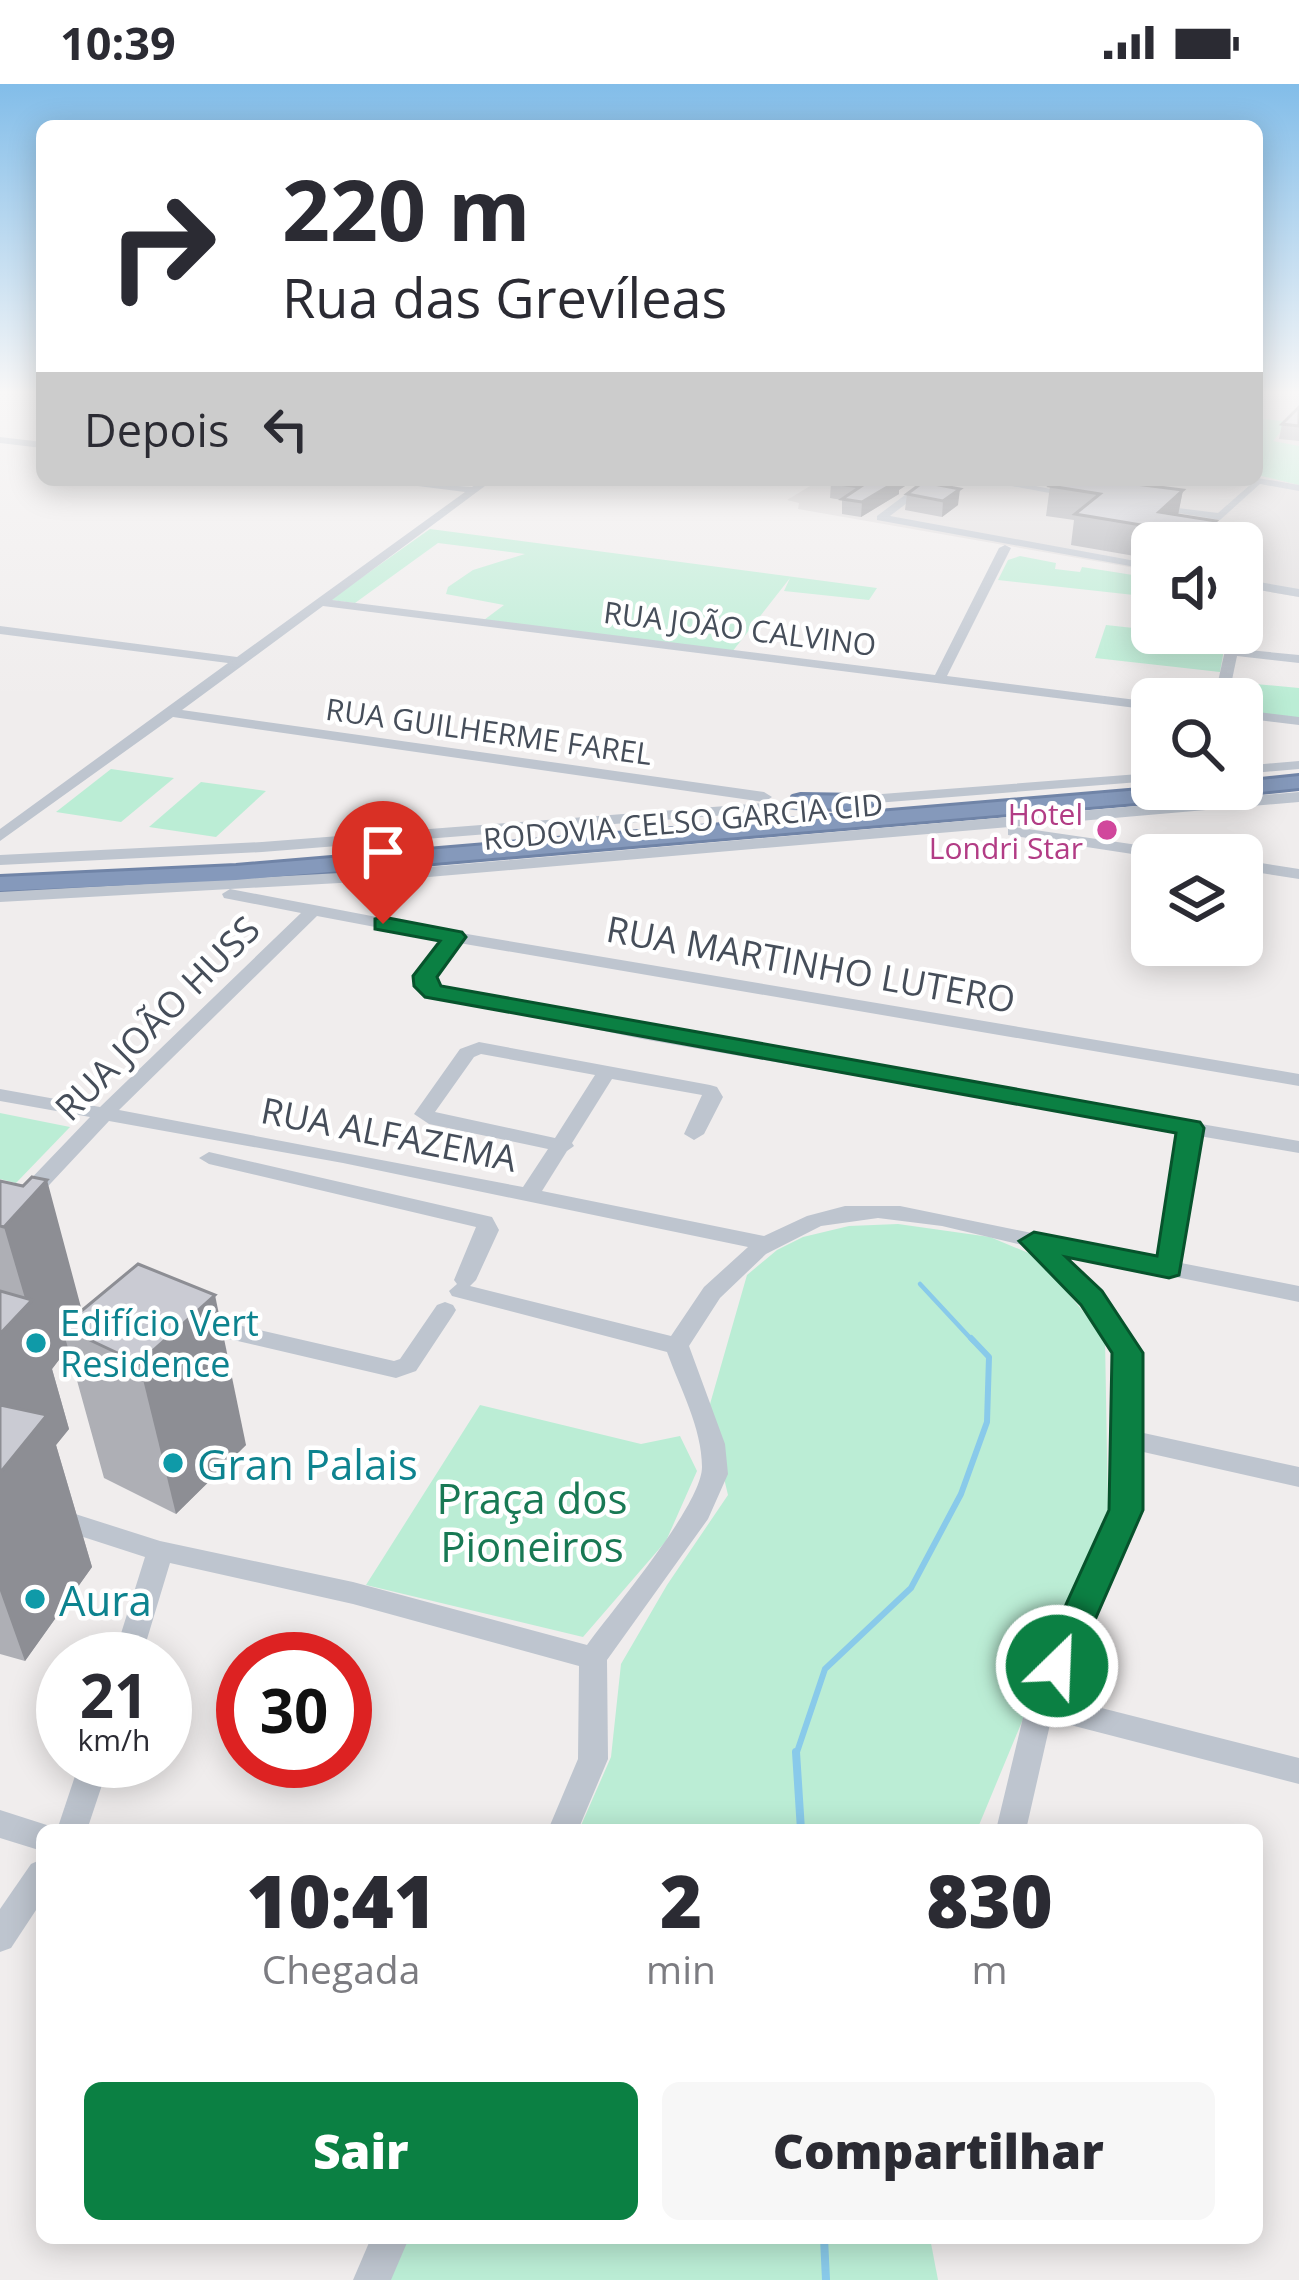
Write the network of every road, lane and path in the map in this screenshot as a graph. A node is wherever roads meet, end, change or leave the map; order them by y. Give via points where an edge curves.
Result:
1 (465, 496) edge
2 (908, 496) edge
3 (1087, 496) edge
4 (1242, 496) edge
5 (1090, 497) edge
6 (1142, 504) edge
7 (1005, 548) dead end
8 (1131, 564) edge
9 (1263, 590) edge
10 (1299, 592) edge
11 (322, 602) junction
12 (0, 630) edge
13 (1251, 654) edge
14 (1299, 659) edge
15 (239, 661) junction
16 (939, 680) junction
17 (1131, 703) edge
18 (170, 712) junction
19 (1263, 717) edge
20 (1299, 722) edge
21 (1263, 773) edge
22 (1131, 778) edge
23 (1297, 778) edge
24 (1263, 782) edge
25 (1131, 790) edge
26 (1131, 797) edge
27 (801, 802) junction
28 (953, 804) junction
29 (1046, 820) junction
30 (850, 821) junction
31 (984, 827) junction
32 (0, 836) edge
33 (1131, 849) edge
34 (0, 860) edge
35 (1263, 868) edge
36 (1299, 874) edge
37 (0, 880) edge
38 (318, 880) junction
39 (207, 888) junction
40 (0, 897) edge
41 (312, 911) junction
42 (454, 937) junction
43 (607, 1071) junction
44 (1299, 1080) edge
45 (0, 1095) edge
46 (103, 1116) junction
47 (1190, 1128) junction
48 (694, 1134) dead end
49 (564, 1146) junction
50 (1299, 1147) edge
51 (209, 1158) dead end
52 (529, 1195) junction
53 (0, 1225) edge
54 (1034, 1241) junction
55 (764, 1243) junction
56 (1169, 1268) junction
57 (456, 1294) junction
58 (1299, 1294) edge
59 (183, 1320) edge
60 (677, 1346) junction
61 (1128, 1438) junction
62 (1299, 1477) edge
63 (0, 1500) edge
64 (160, 1551) junction
65 (135, 1632) edge
66 (593, 1658) junction
67 (1040, 1705) junction
68 (1299, 1771) edge
69 (86, 1788) edge
70 (0, 1823) edge
71 (75, 1824) edge
72 (566, 1824) edge
73 (1012, 1824) edge
74 (36, 1836) edge
75 (36, 1883) edge
76 (0, 1937) edge
77 (388, 2244) edge
78 (373, 2280) edge

1 - 11 street
2 - 8 street via 880,516
3 - 5 street
4 - 6 street via 1215,518
7 - 16 street
9 - 10 street
11 - 15 street
11 - 16 street, RUA JOÃO CALVINO
12 - 15 street
13 - 14 street
15 - 18 street
16 - 17 street, RUA JOÃO CALVINO
18 - 27 street, RUA GUILHERME FAREL
18 - 32 street
19 - 20 street
21 - 23 street
22 - 27 street, RODOVIA CELSO GARCIA CID
23 - 24 highway
23 - 29 street, RODOVIA CELSO GARCIA CID
25 - 28 highway, RODOVIA CELSO GARCIA CID
26 - 30 highway, RODOVIA CELSO GARCIA CID
27 - 28 highway
27 - 34 street, RODOVIA CELSO GARCIA CID via 262,848
28 - 37 highway, RODOVIA CELSO GARCIA CID
29 - 30 highway
29 - 31 street, RODOVIA CELSO GARCIA CID
30 - 37 highway, RODOVIA CELSO GARCIA CID via 236,873
31 - 33 street
31 - 38 street, RODOVIA CELSO GARCIA CID
35 - 36 street
38 - 39 street, RODOVIA CELSO GARCIA CID
38 - 41 street, RUA JOÃO HUSS via 298,893
39 - 40 street, RODOVIA CELSO GARCIA CID
39 - 41 street, RUA JOÃO HUSS
41 - 42 street, RUA MARTINHO LUTERO
41 - 46 street, RUA JOÃO HUSS
42 - 44 street, RUA MARTINHO LUTERO
42 - 47 street via 425,976 434,992
43 - 48 street via 712,1092
43 - 49 street
43 - 49 street via 472,1048 424,1114
45 - 46 street, RUA ALFAZEMA
46 - 52 street, RUA ALFAZEMA
46 - 53 street, RUA JOÃO HUSS
47 - 50 street
47 - 56 street
49 - 52 street
51 - 57 street via 484,1222 488,1230
52 - 55 street, RUA ALFAZEMA
54 - 55 street via 875,1211 827,1217
54 - 56 street
54 - 61 street via 1091,1298 1127,1353
55 - 60 street via 707,1298
56 - 58 street
57 - 59 street via 408,1365 396,1370
57 - 60 street
60 - 66 street via 713,1444 715,1474 699,1512
61 - 62 street
61 - 67 street via 1126,1510
63 - 64 street
64 - 65 street
64 - 66 street
66 - 72 street via 593,1759
67 - 68 street
67 - 73 street
69 - 71 street
70 - 74 street
75 - 76 street
77 - 78 street

